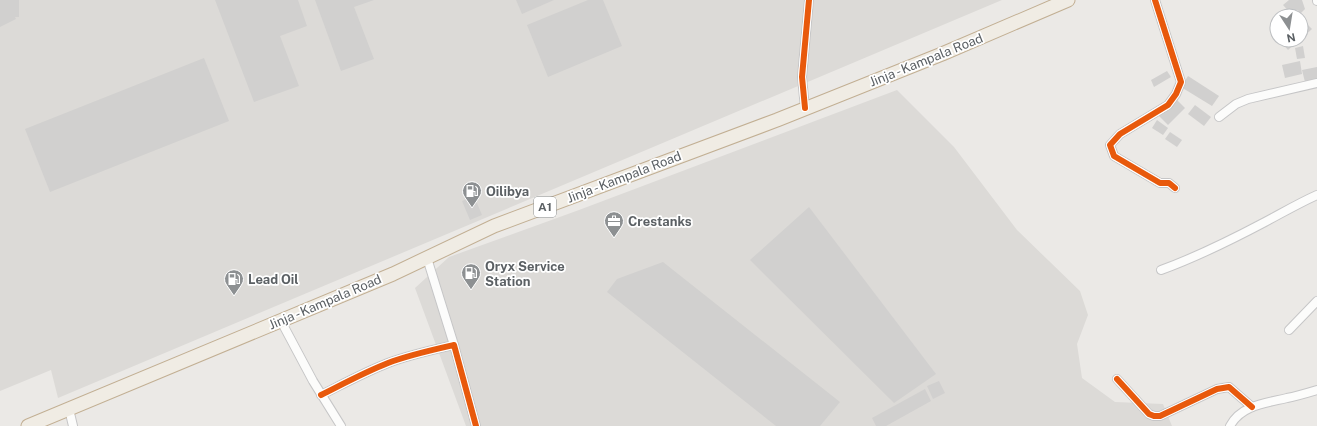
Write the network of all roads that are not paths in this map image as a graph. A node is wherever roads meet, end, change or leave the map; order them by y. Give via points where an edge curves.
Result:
1 (809, 0) edge
2 (1068, 0) edge
3 (1155, 0) edge
4 (1317, 83) edge
5 (805, 108) junction
6 (1219, 117) dead end
7 (1175, 188) dead end
8 (1317, 195) edge
9 (427, 258) junction
10 (1161, 270) dead end
11 (1317, 301) edge
12 (281, 321) junction
13 (1289, 330) dead end
14 (454, 345) junction
15 (1117, 380) dead end
16 (1317, 390) edge
17 (321, 395) junction
18 (1252, 407) junction
19 (69, 409) junction
20 (28, 426) edge
21 (73, 426) edge
22 (341, 426) edge
23 (476, 426) edge
24 (1230, 426) edge

1 - 5 street via 802,77
2 - 5 highway, Jinja - Kampala Road / A1 via 942,54
3 - 7 street via 1181,82 1168,105 1120,134 1110,145 1114,156 1160,183 1169,183
4 - 6 street via 1248,98
5 - 9 highway, Jinja - Kampala Road / A1 via 494,226
8 - 10 street via 1208,251
9 - 12 highway, Jinja - Kampala Road / A1
9 - 14 street
11 - 13 street
12 - 17 street
12 - 19 highway, Jinja - Kampala Road / A1
14 - 17 street via 390,363
14 - 23 street
15 - 18 street via 1149,414 1154,416 1160,416 1224,387 1229,387
16 - 18 street
17 - 22 street
18 - 24 street via 1236,416
19 - 20 highway, Jinja - Kampala Road / A1
19 - 21 street

